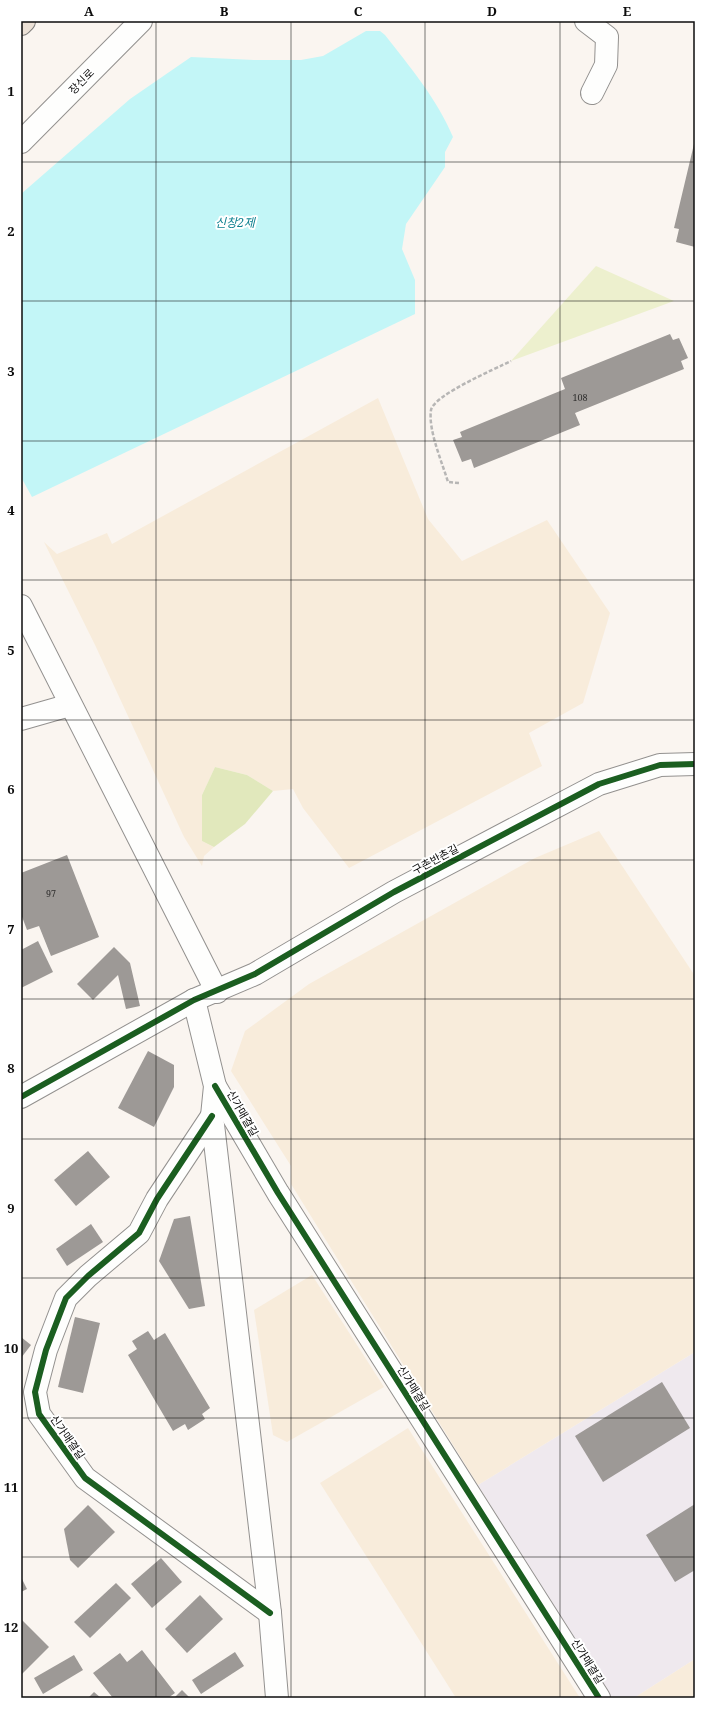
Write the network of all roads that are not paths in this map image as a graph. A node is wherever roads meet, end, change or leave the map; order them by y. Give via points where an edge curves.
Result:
1 (24, 21) edge
2 (141, 21) edge
3 (586, 21) edge
4 (21, 24) edge
5 (592, 93) dead end
6 (21, 142) edge
7 (21, 606) edge
8 (70, 705) junction
9 (21, 719) edge
10 (695, 764) edge
11 (217, 992) junction
12 (194, 1000) junction
13 (215, 1086) junction
14 (21, 1097) edge
15 (212, 1116) junction
16 (270, 1613) junction
17 (277, 1698) edge
18 (599, 1698) edge

1 - 4 main road
2 - 6 street, 장신로
3 - 5 street via 607,36 606,65
7 - 8 street
8 - 9 street
8 - 11 street
10 - 11 street, 구촌반촌길 via 660,765 599,784 400,888 255,974
11 - 12 street, 구촌반촌길
12 - 13 street, 신가매결길
12 - 14 street
13 - 15 street, 신가매결길
13 - 18 street, 신가매결길 via 278,1193
15 - 16 street, 신가매결길
15 - 16 street, 신가매결길 via 157,1199 138,1233 66,1298 46,1350 35,1392 39,1414 85,1478
16 - 17 street, 신가매결길

